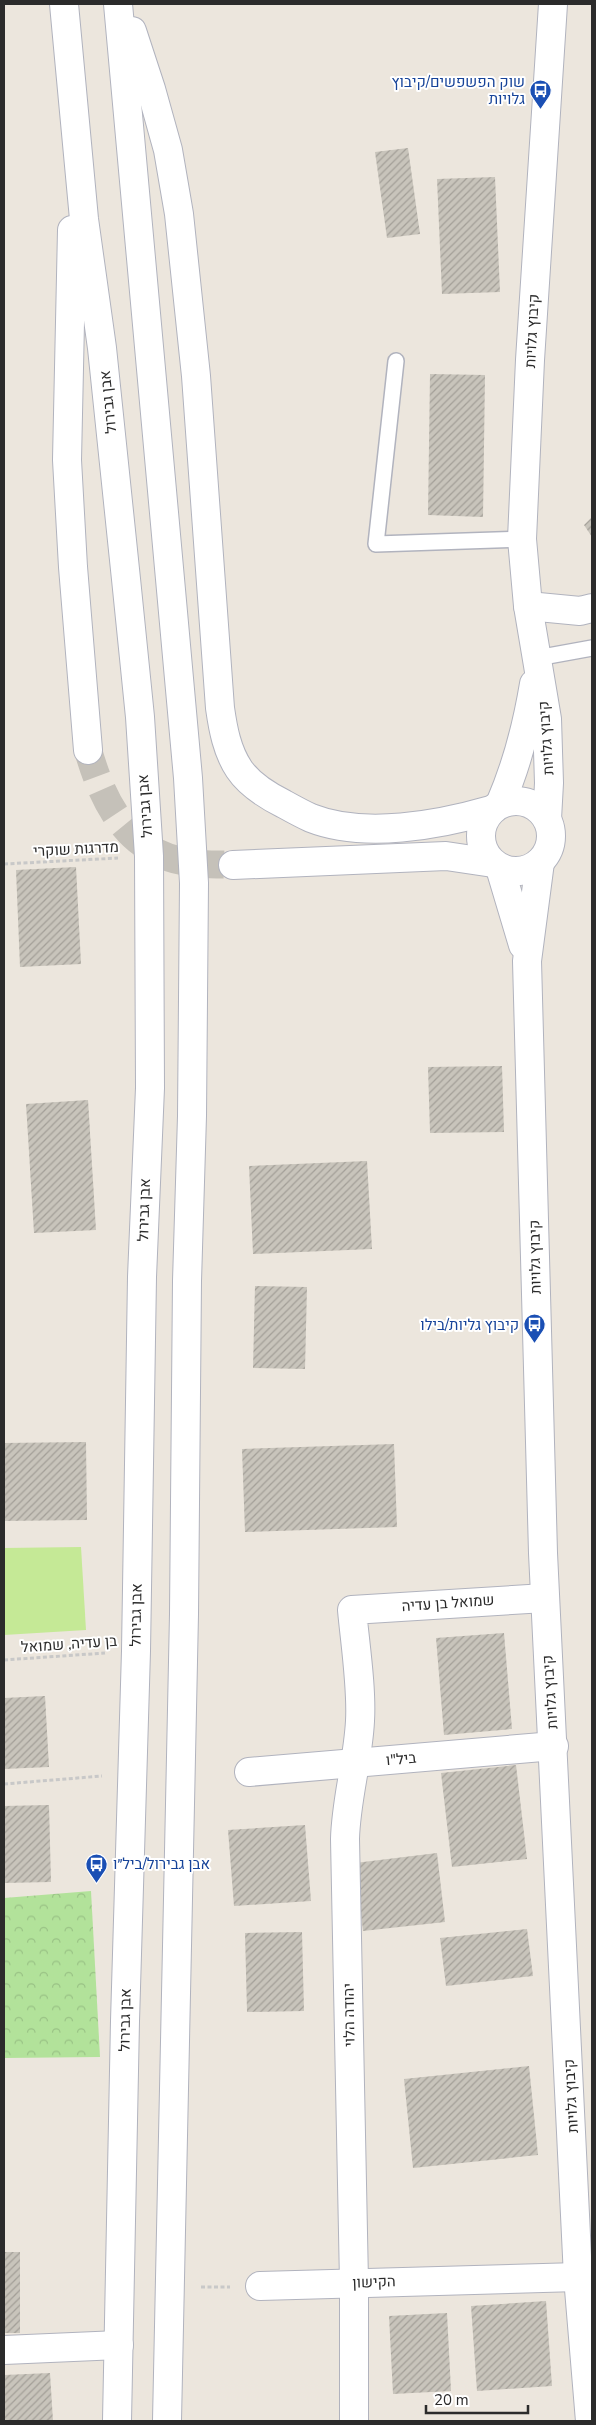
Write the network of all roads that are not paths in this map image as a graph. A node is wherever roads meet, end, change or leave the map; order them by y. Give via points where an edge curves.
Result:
1 (64, 4) edge
2 (118, 4) edge
3 (123, 4) edge
4 (553, 4) edge
5 (75, 131) junction
6 (396, 361) dead end
7 (522, 539) junction
8 (528, 606) junction
9 (592, 608) edge
10 (592, 648) edge
11 (537, 658) junction
12 (88, 750) tunnel mouth
13 (496, 807) junction
14 (547, 819) junction
15 (540, 862) junction
16 (233, 865) tunnel mouth
17 (497, 866) junction
18 (527, 961) junction
19 (545, 1598) junction
20 (352, 1610) joint
21 (554, 1746) junction
22 (357, 1762) junction
23 (249, 1772) dead end
24 (578, 2277) junction
25 (354, 2282) junction
26 (260, 2286) road end
27 (119, 2345) junction
28 (4, 2350) edge
29 (117, 2421) edge
30 (167, 2421) edge
31 (354, 2421) edge
32 (590, 2421) edge

1 - 5 street, אבן גבירול
2 - 30 street via 188,778 194,883 184,1623
3 - 13 street via 168,150 179,214 196,376 220,708 228,746 240,770 267,796 312,818 351,827 392,828 438,823
4 - 7 street, קיבוץ גלויות
5 - 12 street via 67,460
5 - 27 street, אבן גבירול via 126,579 140,717 149,856 150,1088 142,1277
6 - 7 lane via 376,544
7 - 8 street, קיבוץ גלויות
8 - 9 street via 580,611
8 - 11 street, קיבוץ גלויות
10 - 11 lane
11 - 13 street, קיבוץ גלויות via 521,747 513,775
11 - 14 street, קיבוץ גלויות via 547,727
13 - 14 street via 520,801 531,804
13 - 17 street via 483,823 480,837 484,852
14 - 15 street via 551,842
15 - 17 street via 519,872
15 - 18 street, קיבוץ גלויות
16 - 17 street via 438,856
17 - 18 street, קיבוץ גלויות
18 - 19 street, קיבוץ גלויות
19 - 20 street, שמואל בן עדיה
19 - 21 street, קיבוץ גלויות
20 - 22 street, יהודה הלוי via 361,1718
21 - 22 street, ביל"ו
21 - 24 street, קיבוץ גלויות
22 - 23 street, ביל"ו
22 - 25 street, יהודה הלוי via 346,1811 345,1839
24 - 25 street, הקישון
24 - 32 street, קיבוץ גלויות
25 - 26 street, הקישון
25 - 31 street, יהודה הלוי
27 - 28 street
27 - 29 street, אבן גבירול

